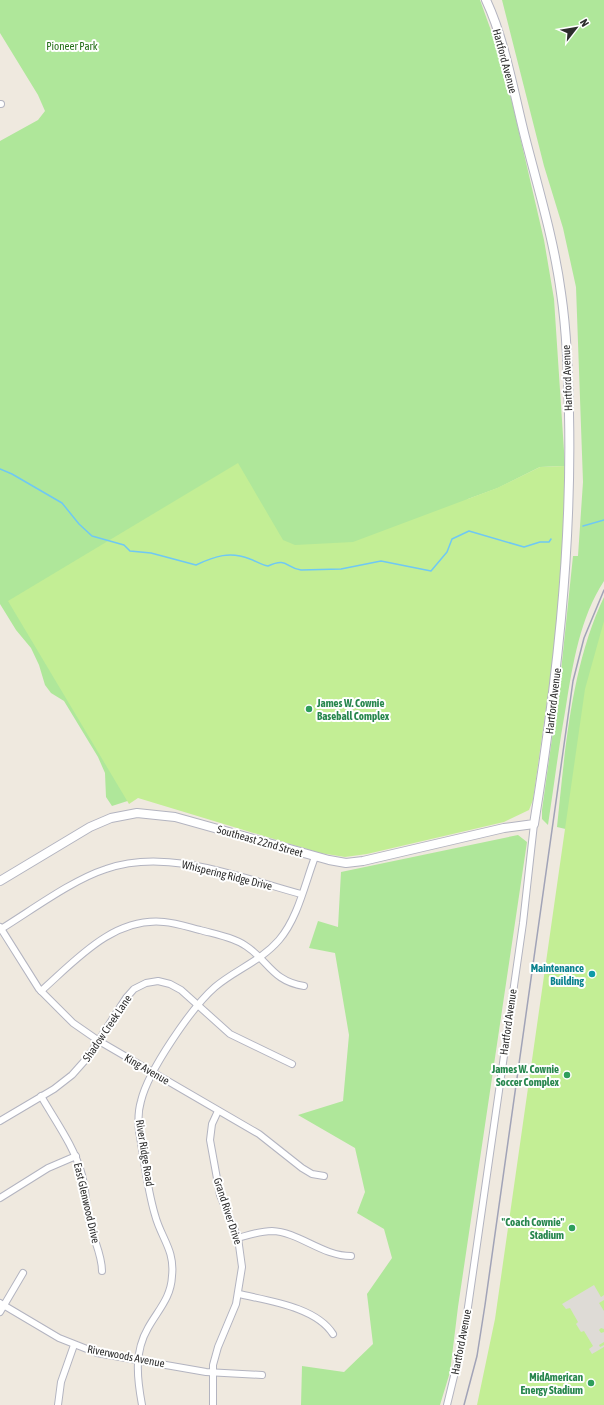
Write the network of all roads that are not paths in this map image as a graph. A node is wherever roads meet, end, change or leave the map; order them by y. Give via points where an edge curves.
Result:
1 (486, 0) edge
2 (534, 824) junction
3 (315, 857) junction
4 (0, 881) edge
5 (301, 894) junction
6 (1, 928) edge
7 (259, 958) junction
8 (304, 986) dead end
9 (41, 991) junction
10 (198, 1005) junction
11 (99, 1041) junction
12 (292, 1064) dead end
13 (154, 1072) junction
14 (41, 1096) junction
15 (218, 1111) junction
16 (0, 1121) edge
17 (76, 1156) junction
18 (324, 1176) dead end
19 (0, 1198) edge
20 (238, 1238) junction
21 (351, 1256) dead end
22 (102, 1271) dead end
23 (23, 1273) dead end
24 (239, 1294) junction
25 (2, 1304) edge
26 (0, 1312) edge
27 (333, 1334) dead end
28 (74, 1345) junction
29 (138, 1359) junction
30 (213, 1373) junction
31 (262, 1375) dead end
32 (58, 1405) edge
33 (142, 1405) edge
34 (213, 1405) edge
35 (447, 1405) edge

1 - 2 street, Hartford Avenue via 500,41 552,241 561,293 566,351 570,470 563,606 550,722
2 - 3 street, Southeast 22nd Street via 504,828 363,861 339,862
2 - 35 street, Hartford Avenue via 523,922 464,1335
3 - 4 street, Southeast 22nd Street via 175,817 137,813 111,818 90,827
3 - 5 street, River Ridge Road
5 - 6 street, Whispering Ridge Drive via 194,865 147,861 120,865 84,878
5 - 7 street, River Ridge Road via 287,929
6 - 9 street, King Avenue via 29,976
7 - 8 street via 286,981
7 - 9 street via 245,945 219,935 164,922 145,923 125,927 100,940
7 - 10 street, River Ridge Road via 216,987
9 - 11 street, King Avenue via 67,1018
10 - 11 street, Shadow Creek Lane via 170,984 158,981 146,983 134,989 126,998
10 - 12 street, Shadow Creek Lane via 230,1034
10 - 13 street, River Ridge Road
11 - 13 street, King Avenue
11 - 14 street, Shadow Creek Lane via 72,1075
13 - 15 street, King Avenue
13 - 29 street, River Ridge Road via 141,1100 138,1120 153,1208 169,1246 172,1276 169,1294 145,1334
14 - 16 street, Shadow Creek Lane
14 - 17 street, East Glenwood Drive
15 - 18 street, King Avenue via 259,1134 302,1168 312,1174
15 - 20 street, Grand River Drive via 212,1124 210,1140 214,1167 220,1195
17 - 19 street via 48,1168
17 - 22 street, East Glenwood Drive
20 - 21 street via 273,1231 339,1256
20 - 24 street, Grand River Drive via 242,1267
23 - 25 street
24 - 27 street via 294,1308 320,1320
24 - 30 street, Grand River Drive via 215,1356
25 - 26 street
25 - 28 street, Riverwoods Avenue
28 - 29 street, Riverwoods Avenue via 97,1353
28 - 32 street via 64,1370
29 - 30 street, Riverwoods Avenue
29 - 33 street, River Ridge Road via 137,1379
30 - 31 street, Riverwoods Avenue
30 - 34 street, Grand River Drive

